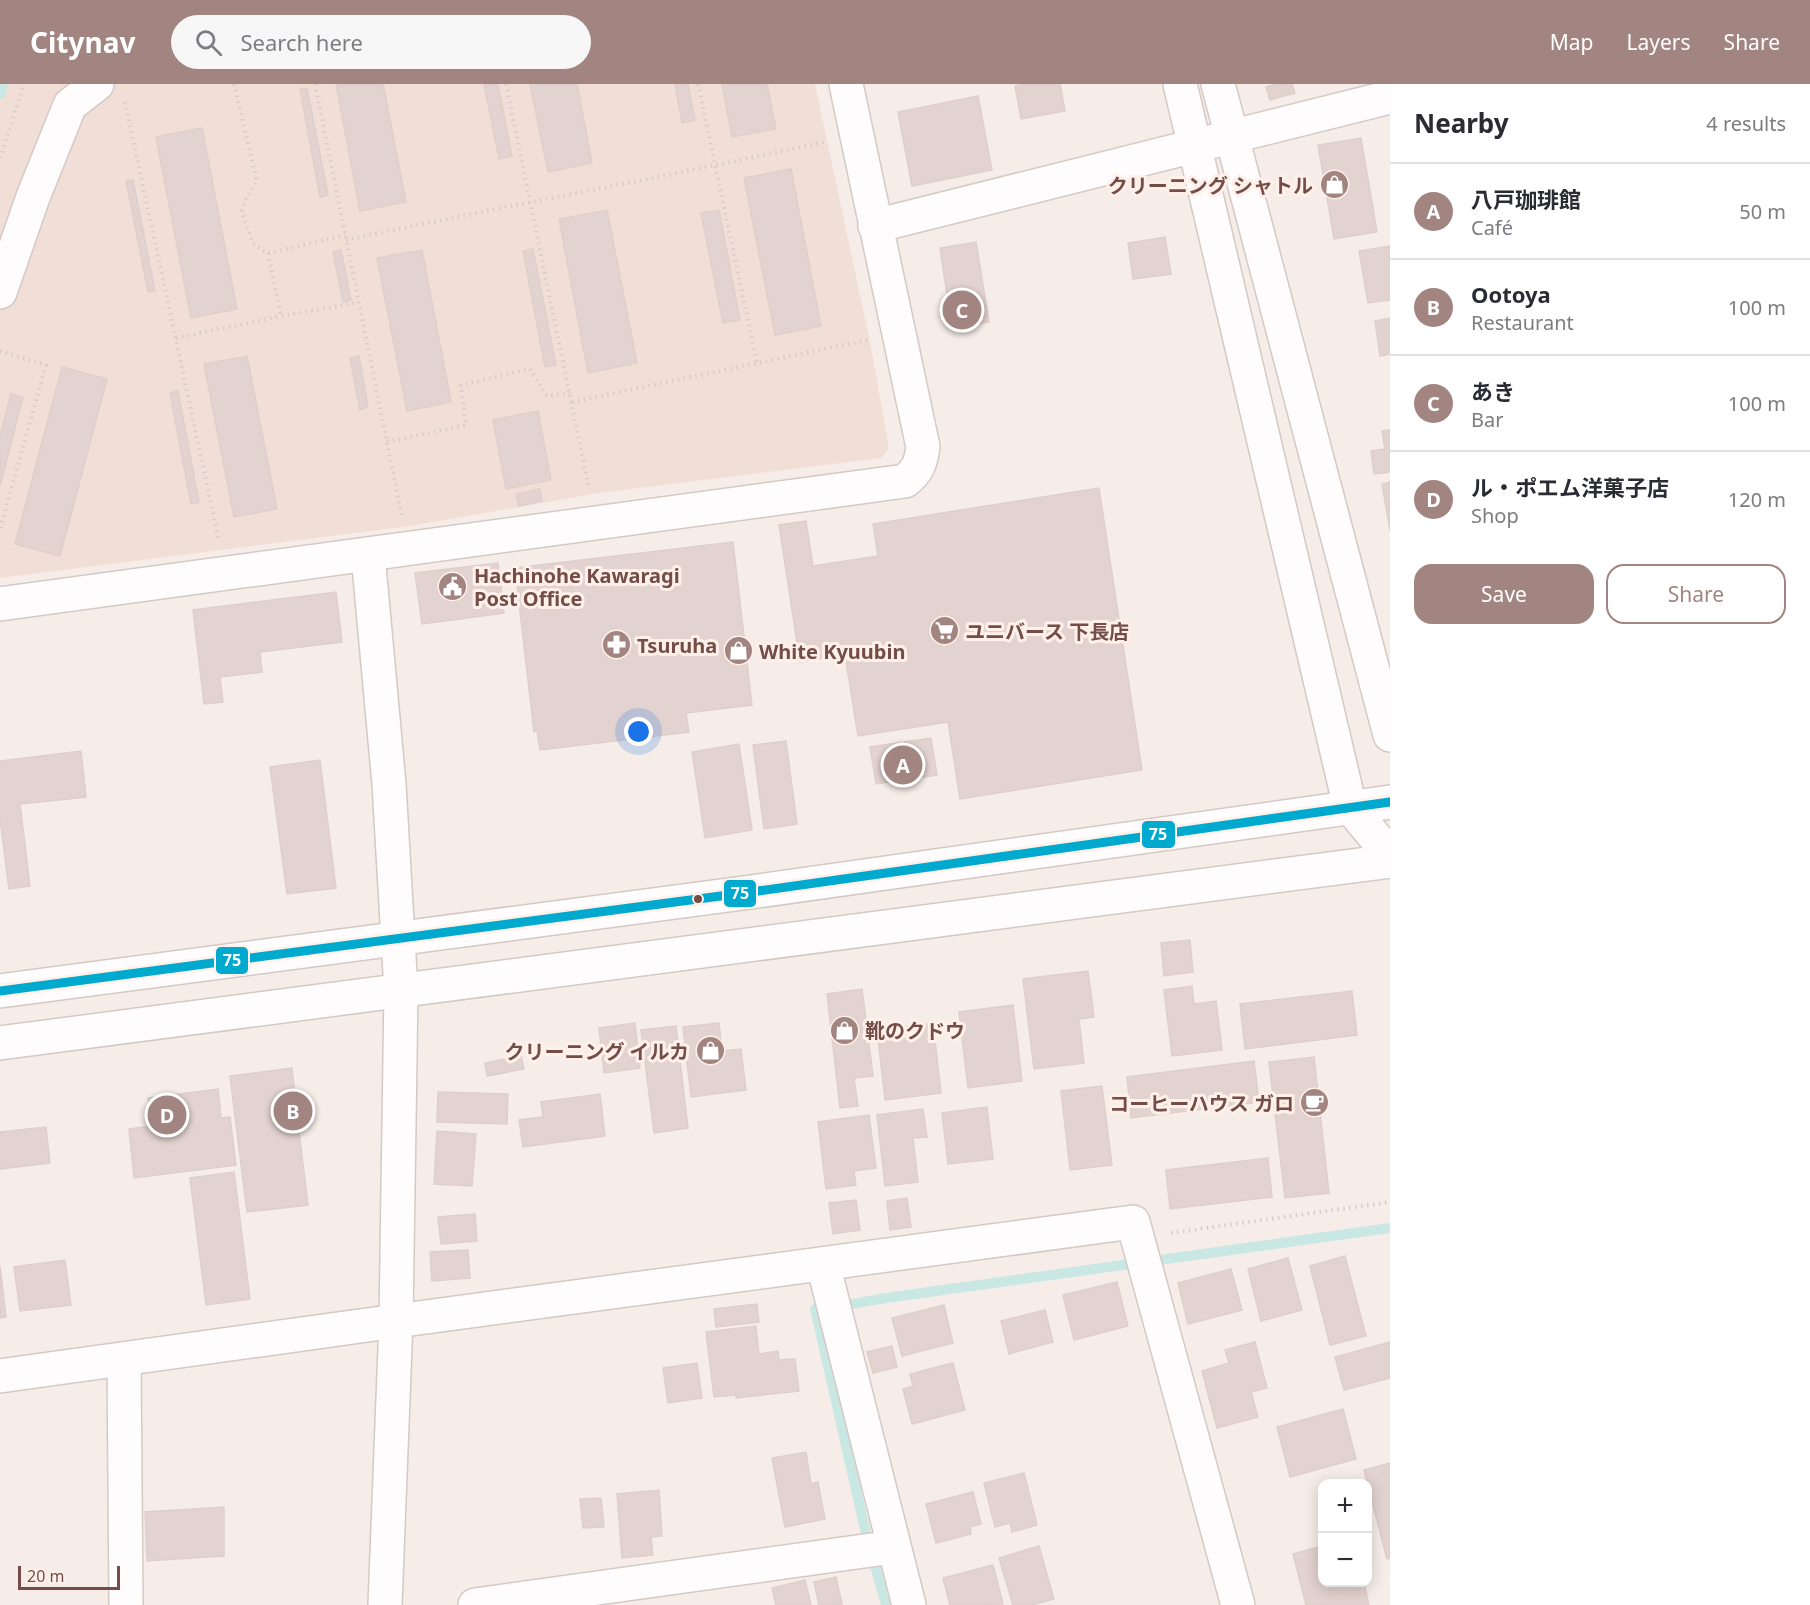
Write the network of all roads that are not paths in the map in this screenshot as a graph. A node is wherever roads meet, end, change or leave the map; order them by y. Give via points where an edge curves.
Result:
1 (846, 84) edge
2 (1180, 84) edge
3 (1218, 84) edge
4 (110, 90) edge
5 (1390, 97) edge
6 (1232, 137) junction
7 (1196, 146) junction
8 (875, 226) junction
9 (0, 292) edge
10 (368, 555) junction
11 (0, 604) edge
12 (1390, 735) edge
13 (1390, 802) edge
14 (1350, 807) junction
15 (1390, 855) edge
16 (1390, 861) edge
17 (398, 939) junction
18 (0, 991) edge
19 (401, 991) junction
20 (0, 1042) edge
21 (823, 1264) junction
22 (396, 1321) junction
23 (124, 1359) junction
24 (0, 1376) edge
25 (893, 1547) junction
26 (126, 1605) edge
27 (386, 1605) edge
28 (475, 1605) edge
29 (909, 1605) edge
30 (1238, 1605) edge

1 - 8 street
2 - 7 street
3 - 6 street
4 - 9 street via 70,105
5 - 6 street
6 - 7 street
6 - 12 street
7 - 8 street
7 - 14 street
8 - 10 street via 923,447 915,473 905,481
10 - 11 street
10 - 17 street via 389,784
13 - 14 street
14 - 15 street
14 - 17 street
16 - 19 street
17 - 18 street
17 - 19 street
19 - 20 street
19 - 22 street
21 - 22 street
21 - 25 street
21 - 30 street via 1133,1222
22 - 23 street
22 - 27 street
23 - 24 street
23 - 26 street
25 - 28 street
25 - 29 street

